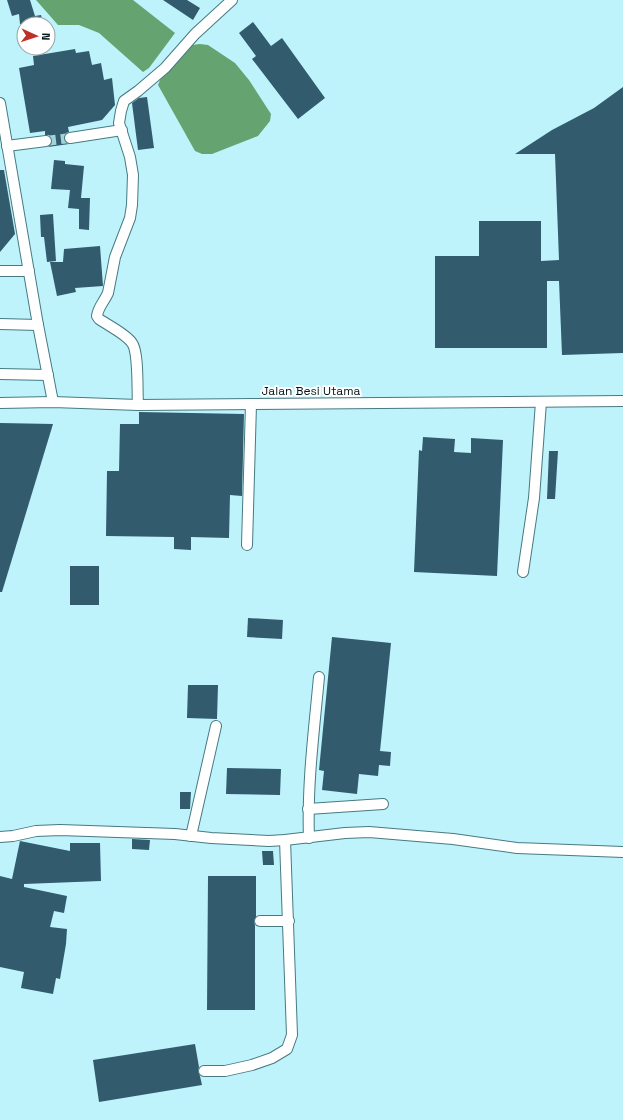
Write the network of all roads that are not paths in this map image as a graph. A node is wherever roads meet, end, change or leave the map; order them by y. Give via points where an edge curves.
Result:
1 (232, 0) edge
2 (0, 103) edge
3 (122, 130) junction
4 (70, 138) tunnel mouth
5 (46, 141) tunnel mouth
6 (8, 146) junction
7 (0, 271) edge
8 (29, 271) junction
9 (0, 324) edge
10 (38, 325) junction
11 (0, 374) edge
12 (48, 375) junction
13 (623, 401) edge
14 (53, 402) junction
15 (541, 402) junction
16 (0, 403) edge
17 (251, 404) junction
18 (138, 405) junction
19 (247, 545) dead end
20 (523, 572) dead end
21 (319, 677) dead end
22 (216, 726) dead end
23 (383, 804) dead end
24 (308, 809) junction
25 (191, 836) junction
26 (0, 837) edge
27 (309, 838) junction
28 (286, 840) junction
29 (623, 852) edge
30 (260, 921) dead end
31 (289, 921) junction
32 (204, 1071) dead end

1 - 3 street via 195,34 165,68 124,101 120,117
2 - 6 street
3 - 4 street
3 - 18 street via 133,175 132,211 115,257 108,293 99,306 97,316 129,340 134,347
5 - 6 street
6 - 8 street
7 - 8 street
8 - 10 street
9 - 10 street
10 - 12 street
11 - 12 street
12 - 14 street
13 - 15 street, Jalan Besi Utama
14 - 16 street, Jalan Besi Utama
14 - 18 street, Jalan Besi Utama
15 - 17 street, Jalan Besi Utama
15 - 20 street via 534,498
17 - 18 street, Jalan Besi Utama
17 - 19 street
21 - 24 street
22 - 25 street
23 - 24 street
24 - 27 street
25 - 26 street via 60,830
25 - 28 street
27 - 28 street
27 - 29 street via 369,832 453,839 517,848
28 - 31 street
30 - 31 street
31 - 32 street via 292,1035 287,1049 252,1066 225,1071

